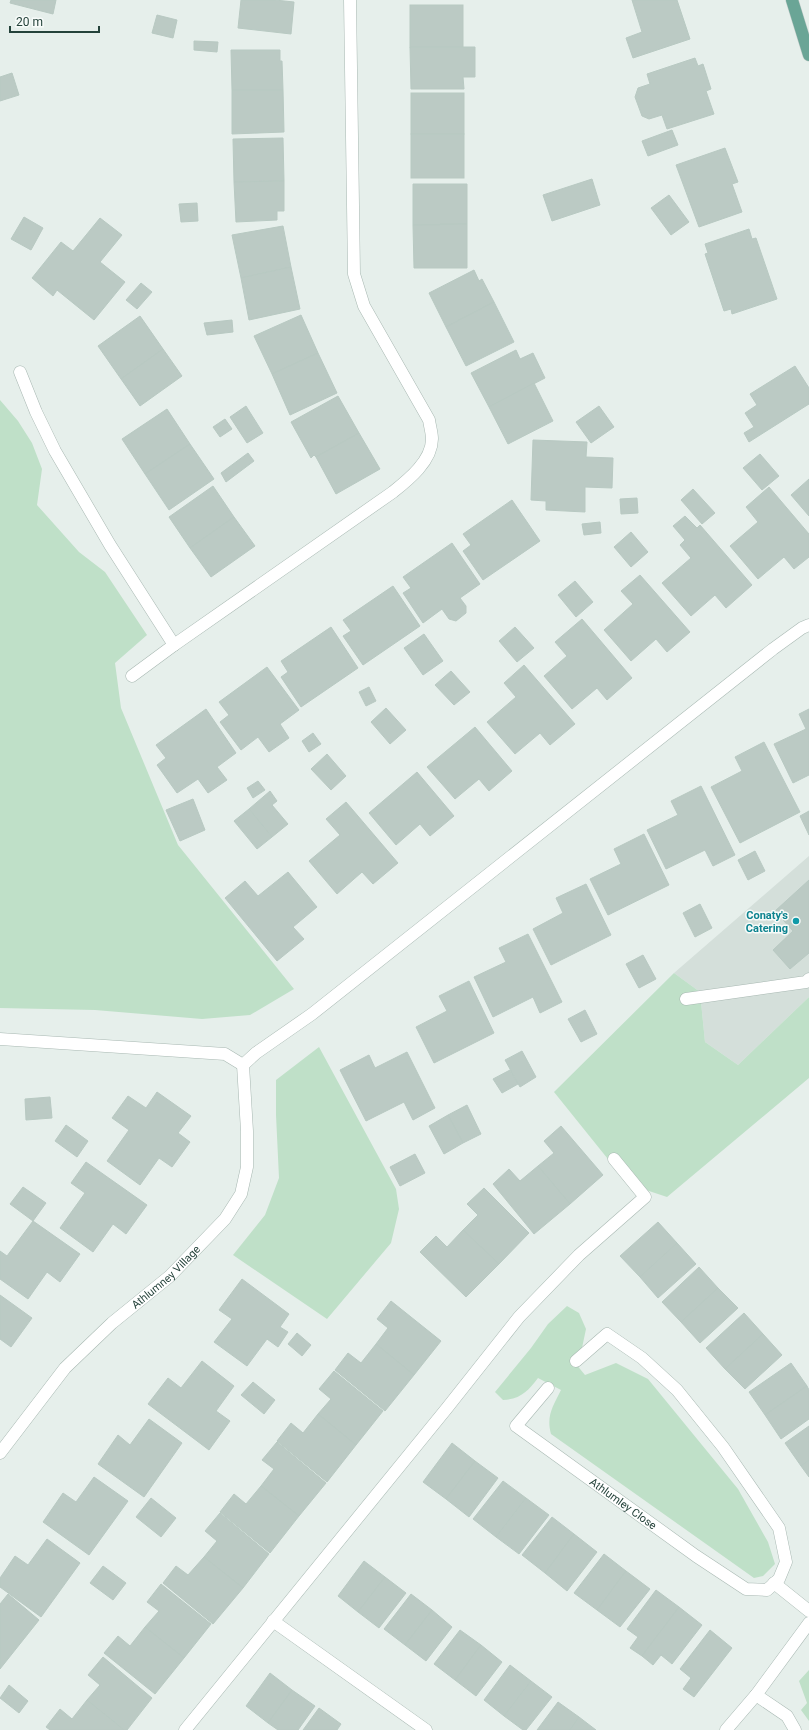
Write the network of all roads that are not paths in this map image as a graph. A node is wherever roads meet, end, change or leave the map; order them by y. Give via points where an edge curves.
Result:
1 (350, 0) edge
2 (792, 0) edge
3 (809, 55) edge
4 (20, 372) dead end
5 (809, 625) edge
6 (174, 645) junction
7 (132, 676) dead end
8 (809, 979) edge
9 (686, 999) dead end
10 (0, 1040) edge
11 (243, 1065) junction
12 (614, 1159) dead end
13 (576, 1361) dead end
14 (548, 1388) dead end
15 (0, 1453) edge
16 (774, 1583) junction
17 (809, 1611) edge
18 (273, 1621) junction
19 (809, 1623) edge
20 (756, 1695) junction
21 (185, 1730) edge
22 (426, 1730) edge
23 (726, 1730) edge
24 (795, 1730) edge

1 - 6 street via 354,274 364,306 430,420 432,441 426,458 415,474 393,492
2 - 3 main road
4 - 6 street via 55,451 110,545
5 - 11 street via 773,649 312,1014
6 - 7 street
8 - 9 street via 806,982
10 - 11 street via 225,1054
11 - 15 street, Athlumney Village via 247,1167 241,1194 225,1219 170,1276 112,1323 65,1368
12 - 18 street via 645,1197 579,1255 519,1317
13 - 16 street via 607,1334 642,1358 677,1390 723,1447 778,1528 786,1562 779,1579
14 - 16 street, Athlumley Close via 516,1426 746,1590 767,1590
16 - 17 street
18 - 21 street
18 - 22 street
19 - 20 street
20 - 23 street
20 - 24 street via 787,1716

